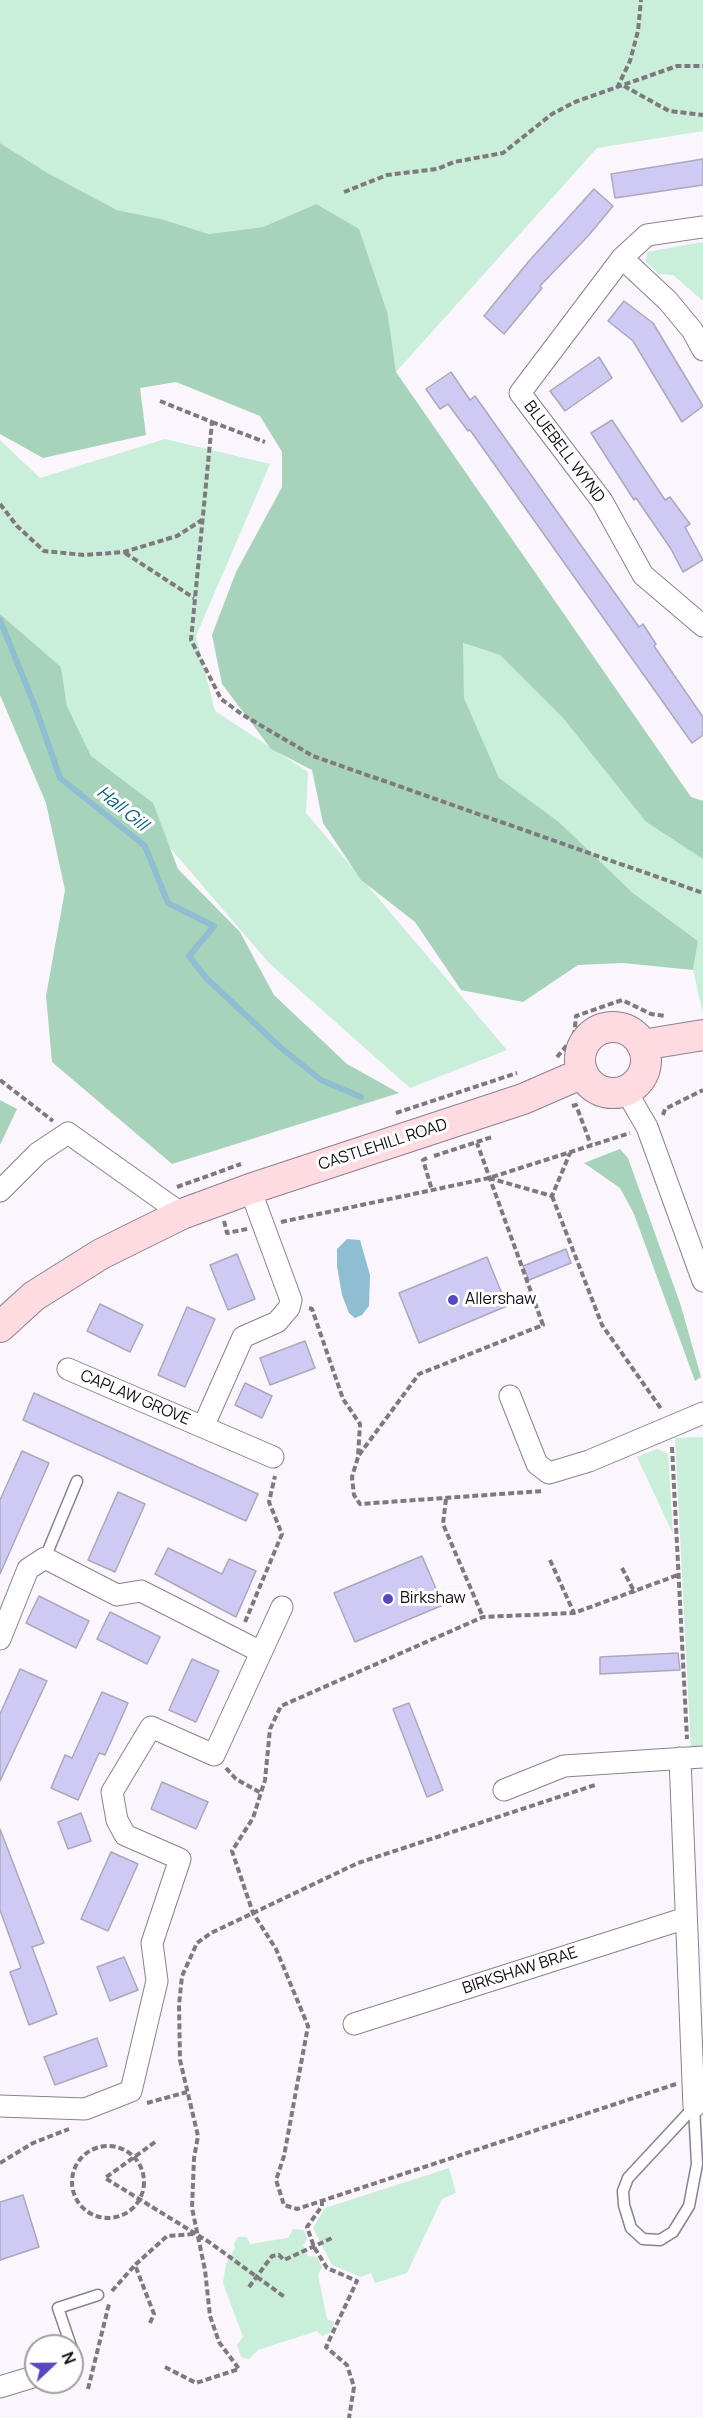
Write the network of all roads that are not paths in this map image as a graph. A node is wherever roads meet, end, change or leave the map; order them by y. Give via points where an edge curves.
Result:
1 (703, 227) edge
2 (622, 258) junction
3 (703, 350) edge
4 (703, 626) edge
5 (688, 1030) edge
6 (637, 1070) junction
7 (583, 1073) junction
8 (247, 1176) junction
9 (0, 1191) edge
10 (182, 1214) junction
11 (703, 1281) edge
12 (0, 1327) edge
13 (68, 1369) dead end
14 (510, 1396) dead end
15 (703, 1413) edge
16 (203, 1427) junction
17 (273, 1457) road end
18 (77, 1481) dead end
19 (45, 1558) junction
20 (282, 1607) dead end
21 (0, 1639) edge
22 (261, 1652) junction
23 (690, 1758) edge
24 (504, 1790) dead end
25 (686, 1918) junction
26 (354, 2024) dead end
27 (0, 2106) edge
28 (694, 2107) junction
29 (98, 2295) dead end
30 (67, 2334) edge
31 (24, 2380) edge
32 (0, 2387) edge

1 - 2 street, BLUEBELL WYND via 647,235
2 - 3 street via 668,301
2 - 4 street, BLUEBELL WYND via 520,393 602,501 643,575
5 - 6 main road
6 - 7 main road via 614,1094 595,1088
6 - 7 main road via 624,1029 613,1027 596,1033 584,1047 580,1065
6 - 11 street via 647,1127
7 - 8 main road, CASTLEHILL ROAD via 523,1098
8 - 10 main road, CASTLEHILL ROAD via 217,1201
8 - 16 street, CAPLAW GROVE via 291,1300 284,1317 243,1337
9 - 10 street via 38,1153 68,1132
10 - 12 main road, CASTLEHILL ROAD via 101,1254 34,1296
13 - 16 street, CAPLAW GROVE
14 - 15 street via 537,1464 549,1473 589,1461
16 - 17 street, CAPLAW GROVE
18 - 19 lane
19 - 21 street via 28,1569
19 - 22 street via 117,1595 141,1591
20 - 22 street
22 - 27 street via 214,1755 151,1727 112,1792 117,1821 125,1835 180,1859 152,1943 157,1982 131,2091 85,2109
23 - 24 street via 564,1766
23 - 25 street
25 - 26 street, BIRKSHAW BRAE
25 - 28 street
28 - 28 lane via 697,2164 689,2206 673,2232 660,2240 644,2239 631,2228 623,2191 628,2178
29 - 30 lane via 58,2308
31 - 32 street

